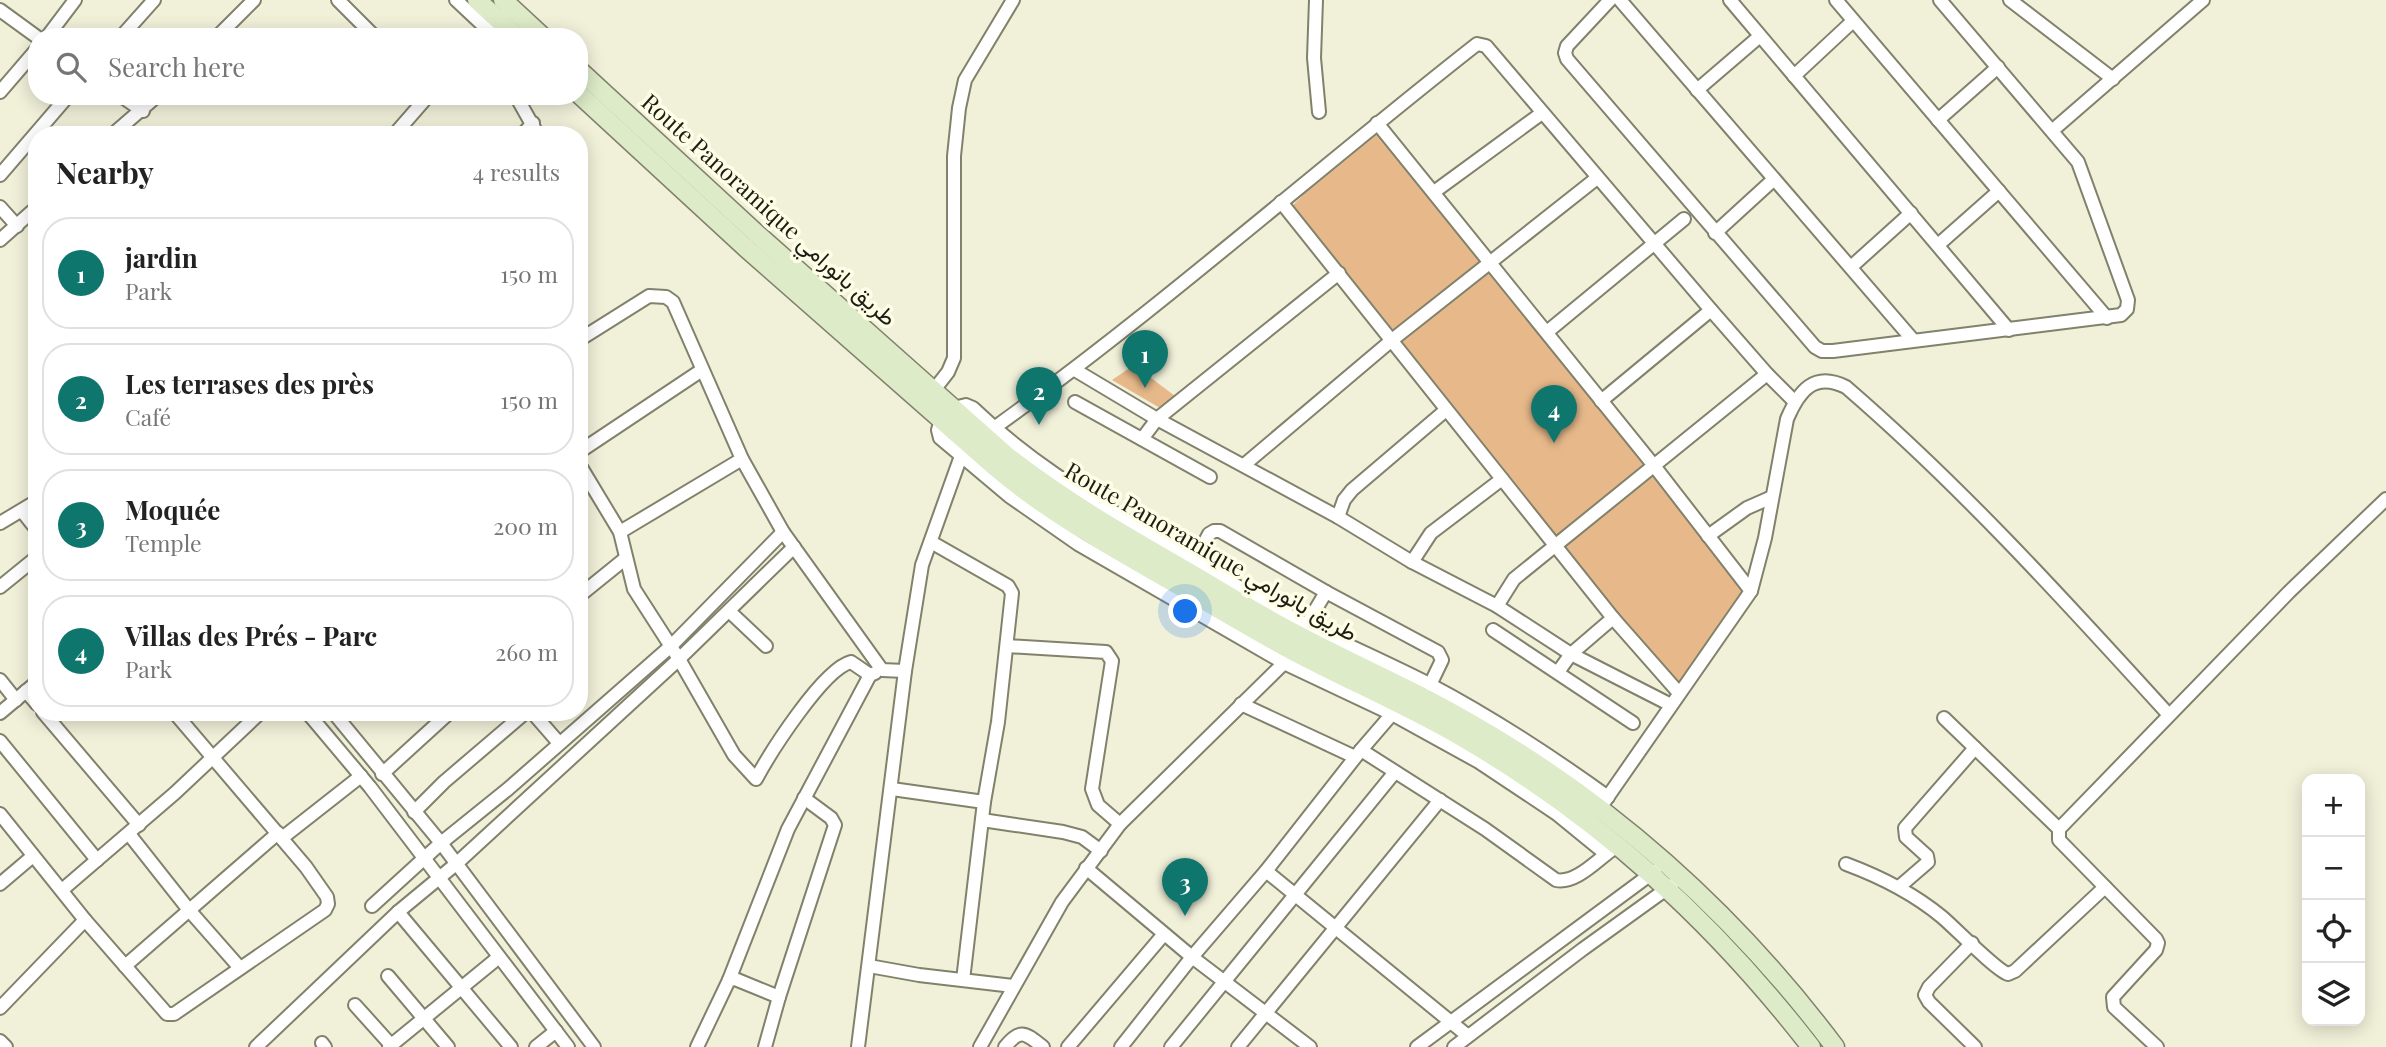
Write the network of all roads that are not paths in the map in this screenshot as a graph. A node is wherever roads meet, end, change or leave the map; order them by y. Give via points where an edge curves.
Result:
1 (75, 0) edge
2 (153, 0) edge
3 (254, 0) edge
4 (338, 0) edge
5 (456, 0) edge
6 (477, 0) edge
7 (1013, 0) edge
8 (1316, 0) edge
9 (1610, 0) edge
10 (1620, 0) edge
11 (1730, 0) edge
12 (1836, 0) edge
13 (1940, 0) edge
14 (2010, 0) edge
15 (2203, 0) edge
16 (0, 10) edge
17 (500, 16) edge
18 (1853, 21) junction
19 (54, 28) edge
20 (129, 28) edge
21 (226, 28) edge
22 (366, 28) edge
23 (525, 28) edge
24 (28, 30) edge
25 (1760, 36) junction
26 (28, 59) edge
27 (1998, 67) junction
28 (1794, 76) junction
29 (588, 78) edge
30 (2113, 79) junction
31 (1698, 90) junction
32 (0, 92) edge
33 (588, 102) edge
34 (60, 105) edge
35 (134, 105) edge
36 (149, 105) edge
37 (420, 105) edge
38 (521, 105) edge
39 (143, 111) junction
40 (1319, 112) dead end
41 (1542, 113) junction
42 (1938, 120) junction
43 (1377, 122) junction
44 (42, 126) edge
45 (124, 126) edge
46 (402, 126) edge
47 (534, 126) edge
48 (2053, 130) junction
49 (28, 142) edge
50 (0, 175) edge
51 (1597, 178) junction
52 (1773, 180) junction
53 (1999, 191) junction
54 (1434, 192) junction
55 (1281, 202) junction
56 (0, 206) edge
57 (1911, 213) junction
58 (28, 216) edge
59 (1684, 219) dead end
60 (17, 226) junction
61 (1715, 233) junction
62 (0, 240) edge
63 (1654, 243) junction
64 (1938, 245) junction
65 (1489, 263) junction
66 (1851, 267) junction
67 (1339, 273) junction
68 (1711, 310) junction
69 (2107, 318) junction
70 (2009, 330) junction
71 (1547, 332) junction
72 (588, 334) edge
73 (1392, 340) junction
74 (1913, 340) junction
75 (702, 370) junction
76 (1075, 370) junction
77 (1767, 374) junction
78 (928, 397) junction
79 (1601, 401) junction
80 (1794, 401) junction
81 (1075, 402) dead end
82 (1446, 410) junction
83 (947, 414) junction
84 (1157, 419) junction
85 (994, 428) junction
86 (1142, 439) junction
87 (588, 446) edge
88 (961, 456) junction
89 (742, 459) junction
90 (1244, 465) junction
91 (1655, 467) junction
92 (1210, 477) dead end
93 (588, 479) edge
94 (1502, 479) junction
95 (1772, 497) junction
96 (2386, 499) edge
97 (28, 507) edge
98 (22, 511) junction
99 (1338, 517) junction
100 (28, 519) edge
101 (0, 523) edge
102 (783, 531) junction
103 (620, 532) junction
104 (1708, 536) junction
105 (931, 542) junction
106 (1555, 545) junction
107 (794, 547) junction
108 (626, 558) junction
109 (1195, 561) junction
110 (1412, 562) junction
111 (28, 564) edge
112 (588, 584) edge
113 (0, 587) edge
114 (1326, 592) junction
115 (1751, 592) junction
116 (1497, 606) junction
117 (729, 611) junction
118 (1613, 618) junction
119 (1493, 630) dead end
120 (1295, 643) junction
121 (671, 646) junction
122 (766, 646) dead end
123 (1007, 646) junction
124 (1571, 654) junction
125 (680, 659) junction
126 (905, 671) junction
127 (1558, 672) junction
128 (876, 673) junction
129 (0, 680) edge
130 (1668, 681) junction
131 (1430, 685) junction
132 (28, 690) edge
133 (1679, 693) junction
134 (21, 696) junction
135 (1656, 698) junction
136 (28, 700) edge
137 (1241, 704) junction
138 (1671, 705) junction
139 (0, 713) edge
140 (1392, 714) junction
141 (2169, 715) junction
142 (588, 718) edge
143 (1944, 718) dead end
144 (50, 721) edge
145 (182, 721) edge
146 (252, 721) edge
147 (315, 721) edge
148 (340, 721) edge
149 (439, 721) edge
150 (515, 721) edge
151 (540, 721) edge
152 (584, 721) edge
153 (1633, 723) dead end
154 (0, 741) edge
155 (559, 743) junction
156 (1975, 748) junction
157 (1358, 754) junction
158 (214, 758) junction
159 (1395, 772) junction
160 (382, 774) junction
161 (361, 776) junction
162 (892, 789) junction
163 (803, 798) junction
164 (1440, 800) junction
165 (984, 802) junction
166 (1604, 803) junction
167 (414, 812) junction
168 (0, 814) edge
169 (982, 820) junction
170 (1120, 824) junction
171 (134, 829) junction
172 (2059, 829) junction
173 (280, 835) junction
174 (441, 844) junction
175 (1612, 849) junction
176 (1101, 851) junction
177 (33, 856) junction
178 (425, 858) junction
179 (97, 860) junction
180 (456, 864) junction
181 (1846, 864) dead end
182 (1086, 868) junction
183 (1659, 868) junction
184 (1266, 871) junction
185 (438, 878) junction
186 (1675, 882) junction
187 (0, 884) edge
188 (1899, 887) junction
189 (2105, 887) junction
190 (62, 890) junction
191 (1294, 894) junction
192 (372, 906) dead end
193 (189, 910) junction
194 (397, 912) junction
195 (85, 920) junction
196 (1336, 927) junction
197 (1164, 934) junction
198 (1972, 943) junction
199 (499, 957) junction
200 (1192, 957) junction
201 (869, 966) junction
202 (125, 967) junction
203 (240, 968) junction
204 (388, 976) dead end
205 (729, 980) junction
206 (963, 980) junction
207 (1225, 981) junction
208 (1013, 986) junction
209 (463, 987) junction
210 (779, 997) junction
211 (355, 1005) dead end
212 (0, 1008) edge
213 (1267, 1012) junction
214 (423, 1018) junction
215 (1451, 1021) junction
216 (556, 1031) junction
217 (1468, 1036) junction
218 (0, 1041) edge
219 (257, 1046) edge
220 (390, 1046) edge
221 (6, 1047) edge
222 (448, 1047) edge
223 (511, 1047) edge
224 (536, 1047) edge
225 (568, 1047) edge
226 (594, 1047) edge
227 (696, 1047) edge
228 (765, 1047) edge
229 (858, 1047) edge
230 (980, 1047) edge
231 (1005, 1047) edge
232 (1043, 1047) edge
233 (1068, 1047) edge
234 (1121, 1047) edge
235 (1171, 1047) edge
236 (1238, 1047) edge
237 (1310, 1047) edge
238 (1417, 1047) edge
239 (1454, 1047) edge
240 (1811, 1047) edge
241 (1835, 1047) edge
242 (1975, 1047) edge
243 (2157, 1047) edge

1 - 19 street
2 - 20 street
3 - 21 street
4 - 22 street
5 - 17 street
6 - 17 street
7 - 78 street via 965,80 959,108 954,156 954,358
8 - 40 street via 1314,58
9 - 61 street via 1567,46 1566,56
10 - 31 street
11 - 25 street
12 - 18 street
13 - 27 street
14 - 30 street
15 - 30 street
16 - 24 street
17 - 23 street
18 - 28 street
18 - 42 street
25 - 28 street
25 - 31 street
26 - 32 street
27 - 42 street
27 - 48 street
28 - 57 street
29 - 78 street, Route Panoramique طريق بانورامي
30 - 48 street
31 - 52 street
33 - 78 street, Route Panoramique طريق بانورامي via 745,247
34 - 44 street
35 - 39 street
36 - 39 street
37 - 46 street
38 - 47 street
39 - 45 street
41 - 43 street via 1486,46 1477,44
41 - 51 street
41 - 54 street
42 - 53 street
43 - 54 street
43 - 55 street
48 - 69 street via 2082,169 2128,300 2121,315
49 - 50 street
51 - 63 street
51 - 65 street
52 - 61 street
52 - 66 street
53 - 64 street
53 - 69 street
54 - 65 street
55 - 67 street
55 - 76 street
56 - 60 street
57 - 64 street
57 - 66 street
58 - 60 street
59 - 63 street
60 - 62 street
61 - 74 street via 1819,349
63 - 68 street
63 - 71 street
64 - 70 street
65 - 71 street
65 - 73 street
66 - 74 street
67 - 73 street
67 - 84 street
68 - 77 street
68 - 79 street
69 - 70 street
70 - 74 street
71 - 79 street
72 - 75 street via 649,296 666,297 677,310
73 - 82 street
73 - 90 street
75 - 87 street
75 - 89 street
76 - 84 street
76 - 85 street
77 - 80 street
77 - 91 street
78 - 83 street, Route Panoramique طريق بانورامي
79 - 91 street
80 - 95 street
80 - 141 street via 1819,382 1828,380 1846,387 2025,558
81 - 86 street
82 - 94 street
82 - 99 street via 1352,490
83 - 85 street via 970,406
83 - 88 street via 939,436
83 - 120 street, Route Panoramique طريق بانورامي via 1060,496
84 - 86 street
84 - 90 street
85 - 109 street via 1049,472
86 - 92 street
88 - 105 street
88 - 120 street via 1078,544
89 - 102 street
89 - 103 street
90 - 99 street
91 - 104 street
91 - 106 street
93 - 103 street
94 - 106 street
94 - 110 street via 1431,533
95 - 104 street via 1747,508
95 - 115 street
96 - 141 street
97 - 98 street
98 - 100 street
98 - 101 street
99 - 110 street
102 - 107 street
102 - 121 street
103 - 108 street
104 - 115 street
105 - 123 street via 1010,589
105 - 126 street via 922,565
106 - 116 street via 1514,579
106 - 118 street
107 - 117 street
107 - 128 street
108 - 112 street
108 - 121 street via 634,589
109 - 114 street via 1209,534 1217,530
109 - 120 street
110 - 116 street
111 - 113 street
114 - 120 street
114 - 131 street via 1438,652 1442,660
115 - 133 street
116 - 124 street
117 - 122 street
117 - 125 street
118 - 124 street
118 - 130 street
119 - 127 street
120 - 131 street
120 - 137 street
120 - 140 street
120 - 166 street, Route Panoramique طريق بانورامي via 1402,685
120 - 175 street, Route Panoramique طريق بانورامي via 1464,738 1555,796
121 - 125 street
121 - 142 street
123 - 165 street
123 - 170 street via 1106,652 1110,656 1093,789 1098,805
124 - 127 street
124 - 135 street
125 - 128 street via 734,755 755,779 811,696 834,671 851,662
125 - 180 street
126 - 128 street
126 - 162 street
127 - 153 street
128 - 163 street
129 - 134 street
130 - 133 street
130 - 135 street
131 - 166 street via 1531,744
132 - 134 street
133 - 138 street
134 - 136 street
134 - 139 street
135 - 138 street
137 - 157 street
137 - 170 street
138 - 166 street
140 - 157 street
140 - 175 street via 1506,779
141 - 172 street
143 - 156 street
144 - 171 street
145 - 158 street
146 - 158 street
147 - 161 street
148 - 160 street
149 - 160 street
150 - 167 street
151 - 155 street
152 - 155 street
154 - 179 street
155 - 174 street
156 - 172 street
156 - 188 street via 1905,828 1906,837 1928,862
157 - 159 street
157 - 184 street
158 - 171 street
158 - 173 street
159 - 164 street
159 - 191 street
160 - 167 street
161 - 173 street
161 - 178 street
162 - 165 street
162 - 201 street
163 - 205 street
163 - 210 street via 835,825
164 - 175 street via 1563,882
164 - 196 street
165 - 169 street
166 - 183 street, Route Panoramique طريق بانورامي
167 - 174 street
168 - 177 street
169 - 176 street via 1063,832
169 - 206 street
170 - 176 street
171 - 179 street
171 - 193 street
172 - 189 street via 2059,840
173 - 193 street
173 - 203 street via 328,904
174 - 178 street
174 - 180 street
175 - 183 street, Route Panoramique طريق بانورامي
176 - 182 street
177 - 187 street
177 - 190 street
178 - 185 street
178 - 192 street
179 - 190 street
180 - 185 street
180 - 226 street
181 - 188 street
182 - 197 street
182 - 208 street
183 - 186 street, Route Panoramique طريق بانورامي
183 - 215 street
184 - 191 street
184 - 200 street
185 - 194 street
185 - 199 street
186 - 217 street
186 - 240 street, Route Panoramique طريق بانورامي
186 - 241 street, Route Panoramique طريق بانورامي via 1769,966
188 - 198 street
189 - 198 street via 2012,974 2001,971
189 - 243 street via 2158,943 2112,1002
190 - 195 street
191 - 196 street
191 - 207 street
193 - 202 street
193 - 203 street
194 - 209 street
194 - 219 street
195 - 202 street
195 - 212 street
196 - 213 street
196 - 215 street
197 - 200 street
197 - 233 street
198 - 242 street via 1925,995
199 - 209 street
199 - 216 street
200 - 207 street
200 - 234 street
201 - 206 street
201 - 229 street
202 - 203 street via 170,1015
204 - 214 street
205 - 210 street
205 - 227 street
206 - 208 street
207 - 213 street
207 - 235 street
208 - 230 street
209 - 214 street
209 - 223 street
210 - 228 street
211 - 220 street
213 - 236 street
213 - 237 street
214 - 220 street
214 - 222 street
215 - 217 street
215 - 238 street
216 - 224 street
216 - 225 street
217 - 239 street
218 - 221 street
231 - 232 street via 1012,1038 1026,1034

